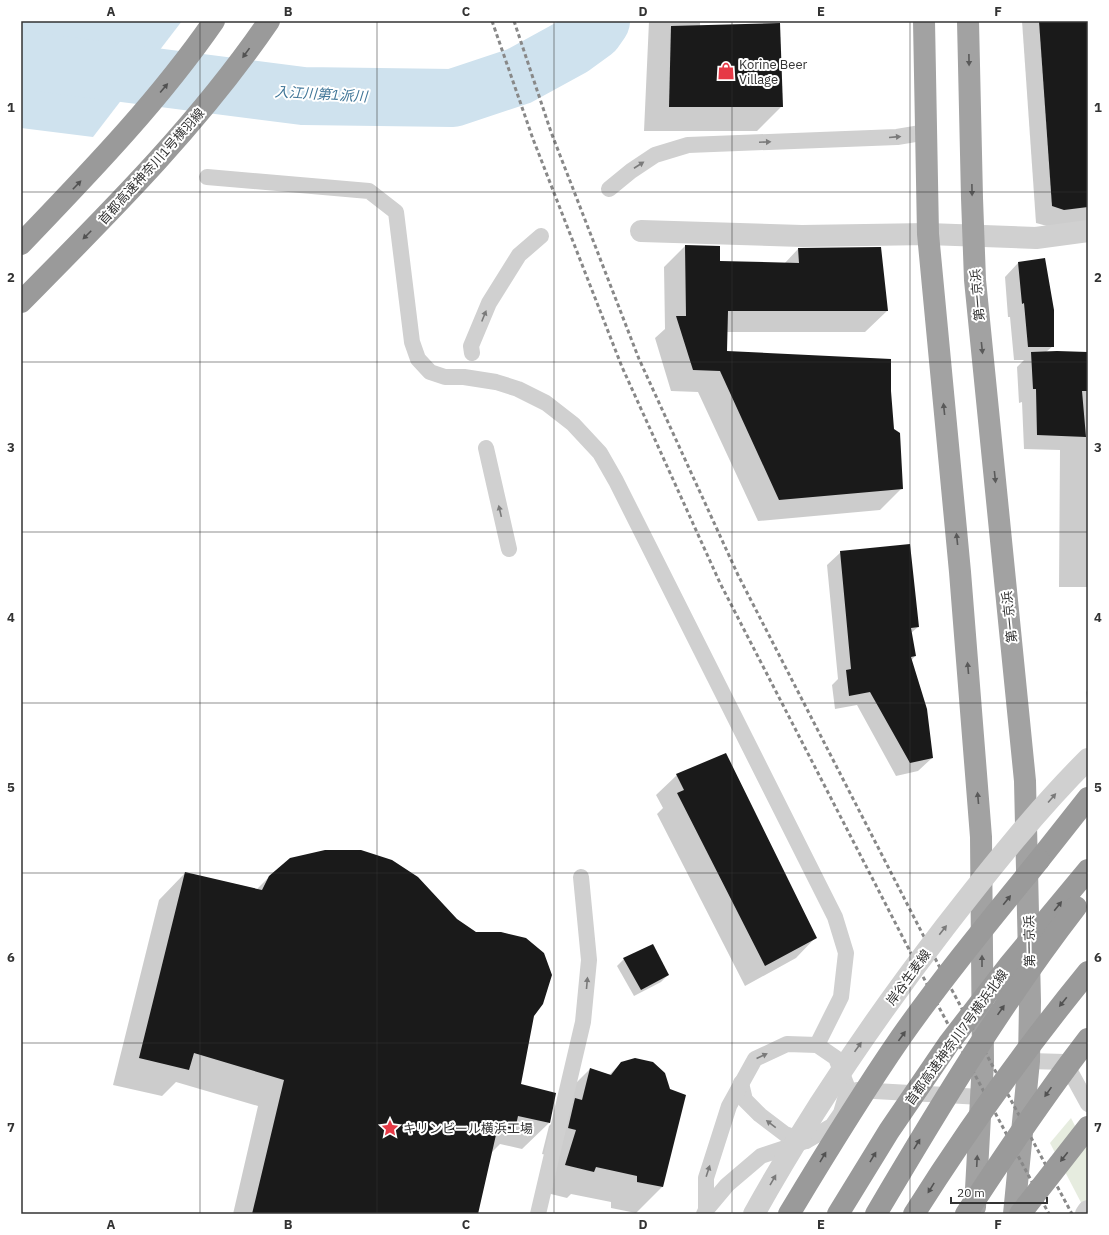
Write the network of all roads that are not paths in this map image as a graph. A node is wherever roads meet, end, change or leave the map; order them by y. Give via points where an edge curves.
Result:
1 (214, 21) edge
2 (269, 21) edge
3 (924, 21) edge
4 (968, 21) edge
5 (927, 132) junction
6 (207, 177) dead end
7 (609, 189) dead end
8 (641, 231) dead end
9 (1088, 231) edge
10 (928, 234) junction
11 (974, 235) junction
12 (541, 236) dead end
13 (21, 244) edge
14 (21, 302) edge
15 (472, 353) dead end
16 (486, 448) dead end
17 (509, 549) dead end
18 (1088, 759) edge
19 (1088, 798) edge
20 (1088, 870) edge
21 (581, 877) dead end
22 (1088, 890) edge
23 (1088, 972) edge
24 (1088, 1039) edge
25 (817, 1045) junction
26 (1029, 1061) junction
27 (741, 1083) junction
28 (848, 1089) junction
29 (981, 1097) junction
30 (1088, 1104) edge
31 (1088, 1127) edge
32 (806, 1141) junction
33 (1088, 1211) edge
34 (705, 1212) edge
35 (538, 1214) edge
36 (754, 1214) edge
37 (789, 1214) edge
38 (838, 1214) edge
39 (876, 1214) edge
40 (914, 1214) edge
41 (966, 1214) edge
42 (975, 1214) edge
43 (1014, 1214) edge
44 (1020, 1214) edge
45 (1086, 1214) edge

13 -> 1 highway via 134,123 176,73
2 -> 14 highway, 首都高速神奈川1号横羽線 via 227,79 154,166
3 - 5 highway
4 -> 11 highway, 第一京浜
7 -> 5 lane via 655,155 688,146 897,137
5 - 10 highway
6 - 25 lane via 369,191 396,212 412,342 418,360 430,372 496,382 518,389 546,403 573,424 600,453 835,917 846,952 841,998
8 - 10 street via 802,236
9 - 11 street via 1036,238
10 - 11 street
29 -> 10 highway via 981,837 961,580
11 -> 26 highway, 第一京浜 via 976,288 1026,781
15 -> 12 lane via 471,346 489,303 519,255
17 -> 16 lane
36 -> 18 street, 岸谷生麦線, bridge via 837,1077 906,978 985,875
37 -> 19 highway, bridge via 842,1125 902,1037 965,952
38 -> 20 highway, 首都高速神奈川7号横浜北線, bridge via 889,1131 949,1043
35 -> 21 lane via 583,1022 589,960
39 -> 22 highway, bridge via 995,1019
23 -> 40 highway, bridge via 1000,1086
24 -> 41 highway, bridge via 1015,1140
27 -> 25 lane via 755,1059 787,1044
25 - 28 lane via 836,1058
26 - 30 lane via 1065,1062
26 - 43 highway, 第一京浜
32 -> 27 lane via 784,1134 760,1115 745,1100
34 -> 27 lane via 706,1178 729,1106
28 - 29 lane
28 - 32 lane via 841,1113 832,1126
42 -> 29 highway
31 -> 44 highway, bridge
32 - 34 lane via 761,1156 727,1185
33 - 45 street

